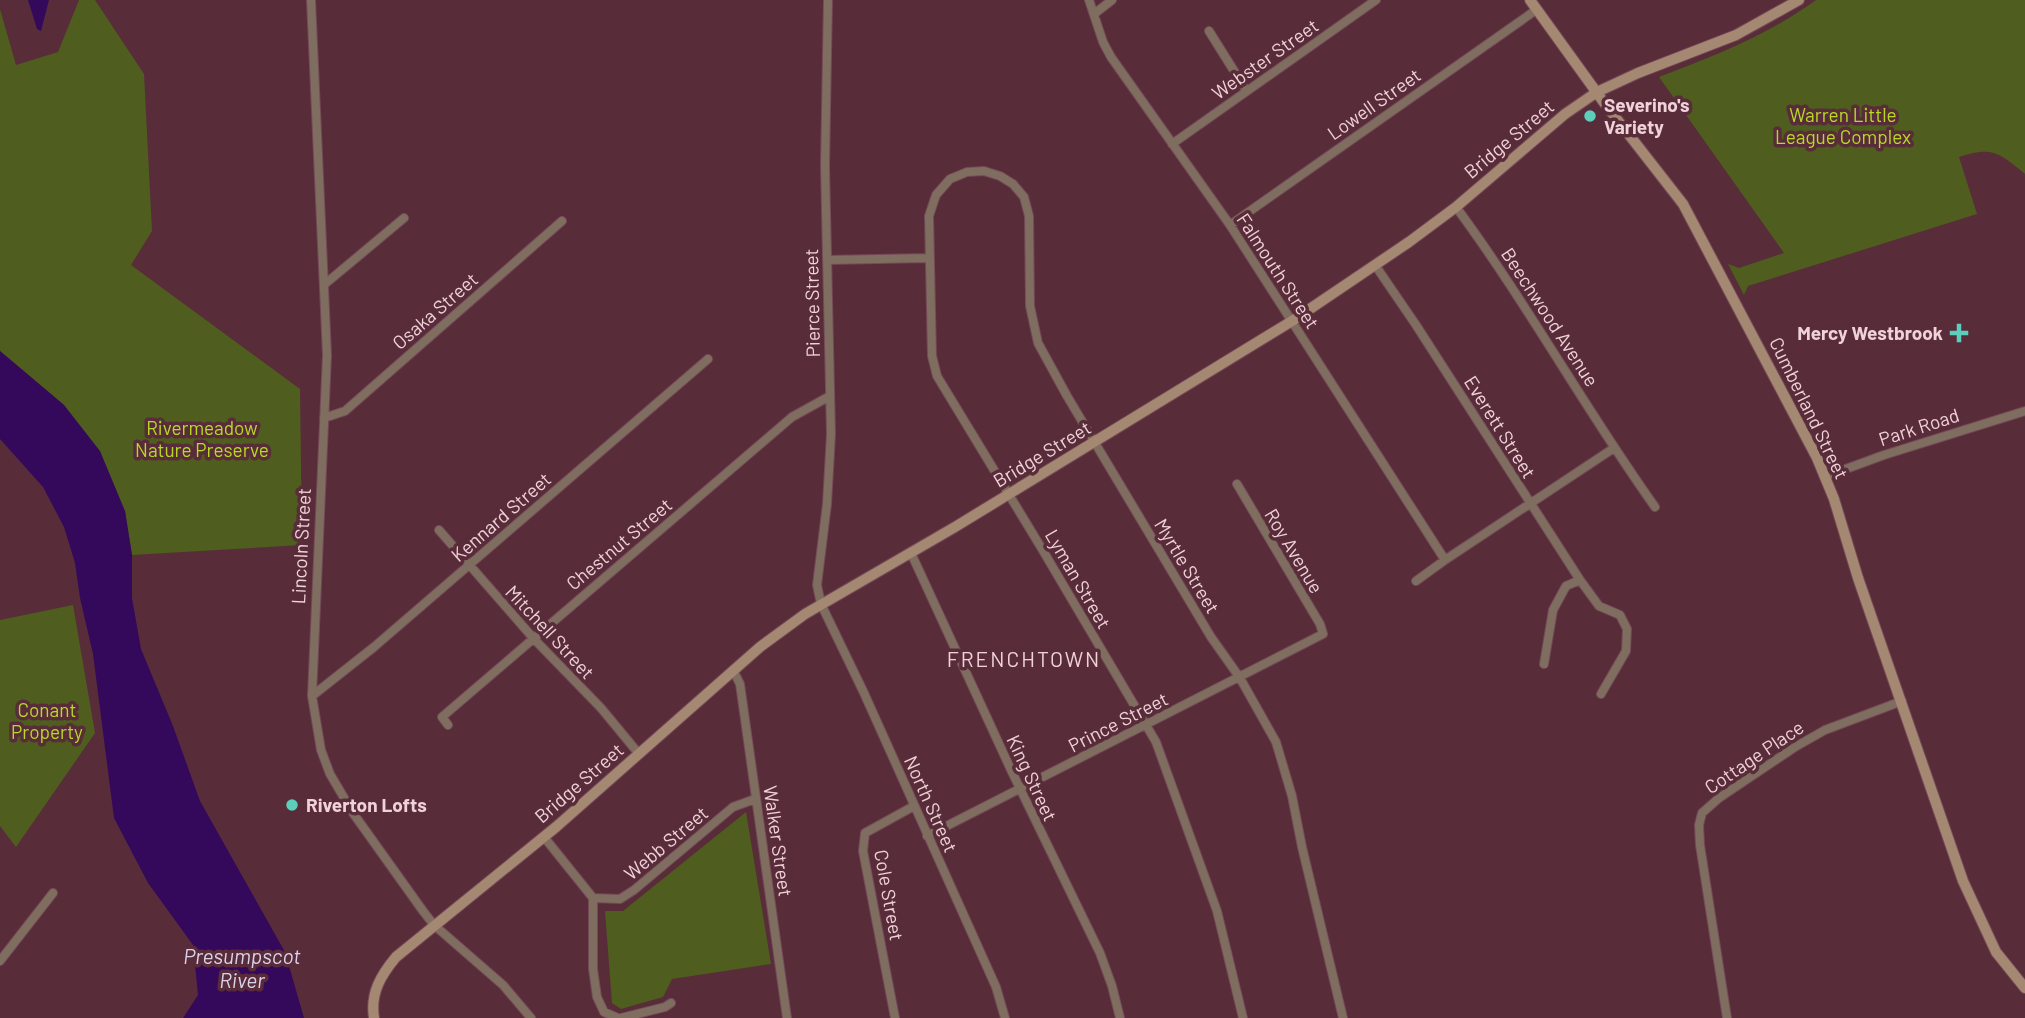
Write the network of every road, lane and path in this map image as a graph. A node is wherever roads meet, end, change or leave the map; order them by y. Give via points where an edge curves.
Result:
1 (311, 0) edge
2 (828, 0) edge
3 (1089, 0) edge
4 (1112, 0) edge
5 (1376, 0) edge
6 (1799, 0) edge
7 (1533, 5) edge
8 (1094, 14) junction
9 (1209, 31) dead end
10 (1246, 90) junction
11 (1597, 92) junction
12 (1172, 144) junction
13 (967, 172) joint
14 (1456, 206) junction
15 (404, 218) dead end
16 (562, 221) dead end
17 (1230, 225) junction
18 (929, 258) junction
19 (827, 260) junction
20 (1375, 265) junction
21 (324, 284) junction
22 (1292, 321) junction
23 (708, 359) dead end
24 (830, 397) junction
25 (2025, 411) edge
26 (324, 418) junction
27 (1095, 443) junction
28 (1614, 449) junction
29 (1824, 477) junction
30 (1237, 485) dead end
31 (1009, 494) junction
32 (1530, 503) junction
33 (1655, 507) dead end
34 (439, 530) dead end
35 (911, 553) junction
36 (1445, 560) junction
37 (469, 565) junction
38 (1580, 580) junction
39 (1416, 581) dead end
40 (821, 604) junction
41 (1322, 634) joint
42 (534, 639) junction
43 (1544, 664) dead end
44 (733, 670) junction
45 (1240, 678) junction
46 (1601, 694) dead end
47 (312, 696) junction
48 (1902, 701) junction
49 (448, 725) dead end
50 (1148, 725) junction
51 (639, 754) junction
52 (1020, 788) junction
53 (755, 799) junction
54 (914, 806) junction
55 (927, 836) junction
56 (544, 837) junction
57 (53, 893) dead end
58 (593, 898) junction
59 (434, 925) junction
60 (0, 961) edge
61 (2025, 988) edge
62 (671, 1003) dead end
63 (374, 1018) edge
64 (531, 1018) edge
65 (620, 1018) edge
66 (787, 1018) edge
67 (895, 1018) edge
68 (1005, 1018) edge
69 (1120, 1018) edge
70 (1243, 1018) edge
71 (1343, 1018) edge
72 (1727, 1018) edge

1 - 21 street, Lincoln Street
2 - 19 street, Pierce Street
3 - 8 street, Falmouth Street
4 - 8 street
5 - 10 street, Webster Street
6 - 11 street, Bridge Street via 1736,36
7 - 11 street, Cumberland Street
7 - 17 street, Lowell Street
8 - 12 street, Falmouth Street via 1111,57
9 - 10 street
10 - 12 street, Webster Street
11 - 14 street, Bridge Street
11 - 29 street, Cumberland Street via 1692,219
12 - 17 street, Falmouth Street
13 - 18 street, Lyman Street via 950,180 936,195 929,216
13 - 27 street, Myrtle Street via 1000,176 1024,197 1035,334
14 - 20 street, Bridge Street
14 - 28 street, Beechwood Avenue via 1554,350
15 - 21 street
16 - 26 street, Osaka Street via 345,411
17 - 22 street, Falmouth Street
18 - 19 street
18 - 31 street, Lyman Street via 932,356 937,376
19 - 24 street, Pierce Street
20 - 22 street, Bridge Street
20 - 32 street, Everett Street
21 - 26 street, Lincoln Street
22 - 27 street, Bridge Street
22 - 36 street, Falmouth Street
23 - 37 street, Kennard Street
24 - 40 street, Pierce Street via 830,475 817,575
24 - 42 street, Chestnut Street via 792,417
25 - 29 street, Park Road
26 - 47 street, Lincoln Street
27 - 31 street, Bridge Street
27 - 45 street, Myrtle Street
28 - 32 street
28 - 33 street, Beechwood Avenue
29 - 48 street, Cumberland Street
30 - 41 street, Roy Avenue
31 - 35 street, Bridge Street
31 - 50 street, Lyman Street
32 - 36 street
32 - 38 street, Everett Street
34 - 37 street, Mitchell Street
35 - 40 street, Bridge Street
35 - 52 street, King Street
36 - 39 street
37 - 42 street, Mitchell Street
37 - 47 street, Kennard Street
38 - 43 street via 1566,586 1553,610
38 - 46 street, Everett Street via 1599,606 1620,615 1628,629 1626,651
40 - 44 street, Bridge Street
40 - 54 street, North Street
41 - 45 street, Prince Street
42 - 49 street, Chestnut Street via 442,717
42 - 51 street, Mitchell Street
44 - 51 street, Bridge Street
44 - 53 street, Walker Street via 740,684
45 - 50 street, Prince Street
45 - 71 street, Myrtle Street via 1283,759
47 - 59 street, Lincoln Street via 330,774
48 - 61 street, Cumberland Street via 1973,904 1996,952
48 - 72 street, Cottage Place via 1809,738 1702,813 1700,845
50 - 52 street, Prince Street
50 - 70 street, Lyman Street via 1217,911
51 - 56 street, Bridge Street
52 - 55 street, Prince Street
52 - 69 street, King Street via 1100,953
53 - 58 street, Webb Street via 733,807 620,899
53 - 66 street, Walker Street
54 - 55 street, North Street
54 - 67 street, Cole Street via 865,833 863,841
55 - 68 street, North Street via 996,986
56 - 58 street
56 - 59 street, Bridge Street
57 - 60 street
58 - 65 street via 597,997 604,1012
59 - 63 street, Bridge Street via 384,972 375,992
59 - 64 street, Lincoln Street via 503,985
62 - 65 street

